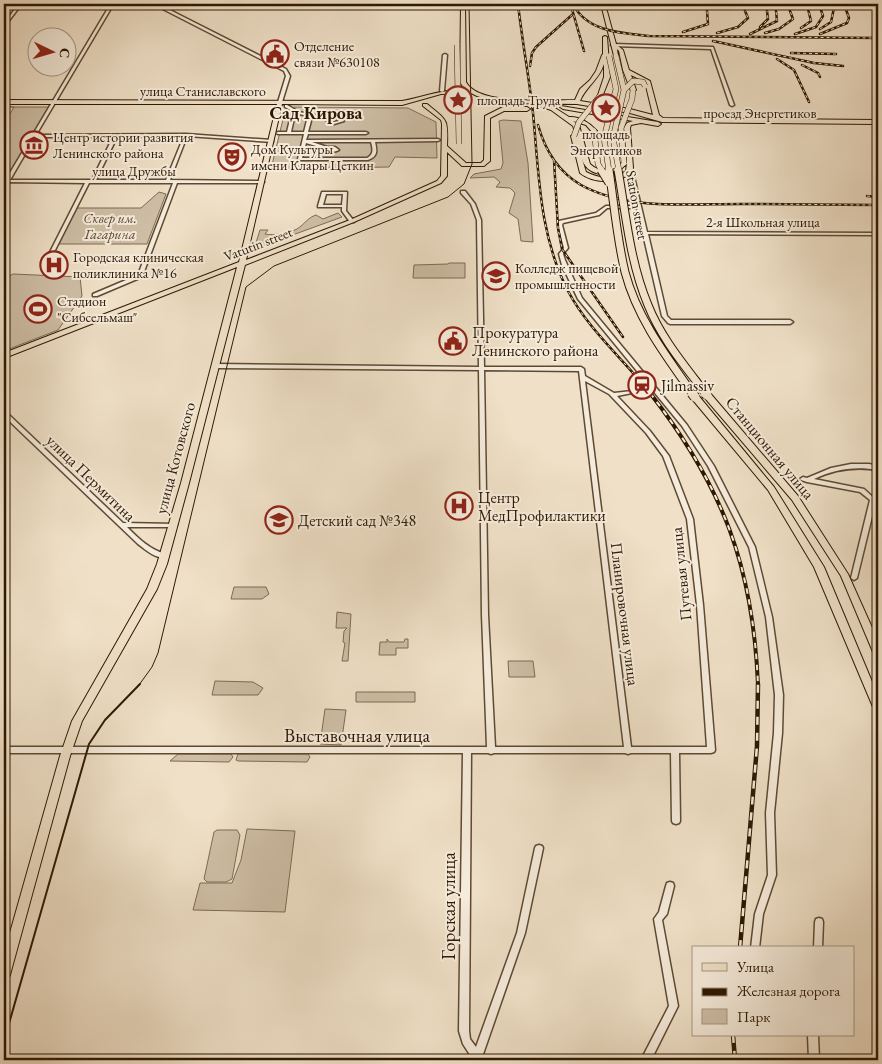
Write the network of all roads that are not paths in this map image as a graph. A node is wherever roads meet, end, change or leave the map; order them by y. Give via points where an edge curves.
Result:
1 (4, 4) edge
2 (20, 4) edge
3 (111, 4) edge
4 (157, 4) edge
5 (462, 4) edge
6 (598, 4) edge
7 (603, 4) edge
8 (5, 24) edge
9 (608, 37) junction
10 (459, 42) junction
11 (613, 45) junction
12 (445, 55) dead end
13 (610, 55) junction
14 (626, 70) junction
15 (624, 90) junction
16 (444, 91) junction
17 (478, 94) junction
18 (424, 98) junction
19 (4, 102) edge
20 (280, 102) junction
21 (577, 102) junction
22 (55, 103) junction
23 (402, 103) junction
24 (423, 105) junction
25 (542, 105) junction
26 (732, 105) dead end
27 (286, 106) dead end
28 (294, 111) junction
29 (527, 111) dead end
30 (630, 111) junction
31 (310, 115) junction
32 (561, 116) junction
33 (329, 119) junction
34 (663, 120) junction
35 (643, 121) junction
36 (334, 123) junction
37 (878, 124) edge
38 (278, 133) dead end
39 (289, 133) junction
40 (306, 133) junction
41 (333, 133) junction
42 (366, 133) dead end
43 (186, 135) junction
44 (35, 136) junction
45 (116, 136) junction
46 (332, 140) junction
47 (373, 140) junction
48 (438, 140) dead end
49 (272, 141) junction
50 (304, 141) junction
51 (459, 144) joint
52 (444, 146) junction
53 (326, 150) junction
54 (337, 150) dead end
55 (459, 159) junction
56 (329, 160) junction
57 (630, 168) junction
58 (7, 181) junction
59 (87, 182) junction
60 (93, 182) junction
61 (167, 182) junction
62 (175, 182) junction
63 (262, 182) junction
64 (4, 186) edge
65 (612, 187) junction
66 (463, 192) dead end
67 (344, 206) junction
68 (640, 206) junction
69 (352, 221) junction
70 (647, 233) junction
71 (878, 234) edge
72 (49, 258) dead end
73 (242, 263) junction
74 (95, 295) dead end
75 (790, 322) dead end
76 (4, 355) edge
77 (216, 366) junction
78 (483, 367) junction
79 (582, 377) junction
80 (630, 392) dead end
81 (614, 395) junction
82 (4, 413) edge
83 (711, 466) joint
84 (878, 468) edge
85 (122, 525) junction
86 (174, 525) junction
87 (164, 556) junction
88 (854, 578) dead end
89 (878, 652) edge
90 (878, 707) edge
91 (4, 750) edge
92 (67, 750) junction
93 (711, 750) joint
94 (467, 751) junction
95 (491, 751) junction
96 (628, 751) junction
97 (675, 751) junction
98 (676, 821) dead end
99 (539, 848) dead end
100 (670, 886) dead end
101 (819, 922) dead end
102 (755, 946) edge
103 (818, 946) edge
104 (4, 975) edge
105 (813, 1036) edge
106 (477, 1059) edge
107 (646, 1060) edge
108 (814, 1060) edge

1 - 2 street
2 - 3 street
2 - 8 street
3 - 4 street
3 - 22 street
4 - 20 street, улица Котовского via 285,70 288,76
5 - 10 main road
5 - 17 main road via 464,87
6 - 9 main road
7 - 9 main road, Station street
9 - 11 main road, Station street
9 - 13 main road, Station street
10 - 16 main road via 458,82
10 - 51 main road, bridge
11 - 13 main road, Station street
11 - 14 main road via 621,50
11 - 26 street via 712,48
12 - 16 street
13 - 15 main road, Station street, bridge
13 - 21 main road via 592,82 585,86
13 - 57 main road, bridge via 607,77 599,97 579,122 574,136 582,171 587,176 614,179 626,175
13 - 65 main road, Station street, bridge via 616,89 604,134
14 - 32 main road, bridge via 633,97 621,130 624,163 620,169 601,172 587,166 576,124
14 - 34 main road via 647,81 656,116
15 - 30 main road, bridge via 633,81 642,82 645,86 650,109
15 - 89 main road, Station street, bridge via 613,138 636,272 651,312 674,352 795,498 845,576
16 - 17 main road, проезд Энергетиков
16 - 18 main road
17 - 21 main road, проезд Энергетиков via 499,102
18 - 23 main road, улица Станиславского
18 - 24 main road
19 - 22 main road, улица Станиславского
20 - 22 main road, улица Станиславского
20 - 23 main road, улица Станиславского
20 - 49 main road, улица Котовского
21 - 30 main road, проезд Энергетиков
22 - 44 street
23 - 24 main road
24 - 25 main road via 429,96 450,92 476,96 499,105
24 - 52 main road via 444,122
25 - 32 main road
25 - 35 main road
27 - 28 street
28 - 31 street
28 - 39 street
29 - 55 main road via 499,114 486,122 486,163 466,166
30 - 34 main road, проезд Энергетиков
31 - 33 street
31 - 40 street
32 - 65 main road, bridge via 588,124 594,131 598,164
33 - 36 street via 328,122
33 - 36 street via 342,119
34 - 37 main road, проезд Энергетиков
35 - 37 main road, проезд Энергетиков via 654,124
35 - 57 main road via 632,123 627,128
36 - 41 street
38 - 39 street
39 - 40 street
40 - 41 street
40 - 50 street
41 - 42 street
41 - 46 street
43 - 45 street
43 - 49 street
43 - 61 street
44 - 45 street
44 - 58 street
45 - 60 street
46 - 47 street
46 - 50 street
46 - 53 street
47 - 48 street
47 - 56 street via 375,151 368,159
49 - 63 main road, улица Котовского
50 - 53 street
50 - 56 street via 300,159
51 - 55 main road
52 - 55 main road
52 - 69 main road, Vatutin street via 444,176 436,184
53 - 54 street
53 - 56 street
57 - 68 street
58 - 59 street, улица Дружбы
58 - 64 street
59 - 60 street, улица Дружбы
59 - 72 street
60 - 61 street, улица Дружбы
61 - 62 street, улица Дружбы
62 - 63 street, улица Дружбы
62 - 74 street via 140,276
63 - 73 main road, улица Котовского
65 - 90 main road, Station street, bridge via 625,272 652,336 695,398 776,496 826,580
66 - 78 street via 473,204 479,220
67 - 67 street via 344,193 326,193 320,206
67 - 69 street
68 - 70 street
68 - 83 street via 606,207 596,214 561,222 566,248 561,254 563,262 580,298 668,404
69 - 73 main road, Vatutin street
70 - 71 street, 2-я Школьная улица
70 - 75 street via 665,316 670,322
73 - 76 main road, Vatutin street
73 - 77 main road, улица Котовского
77 - 78 street
77 - 86 main road, улица Котовского
78 - 79 street via 581,369
78 - 95 street via 485,615
79 - 81 street, Путевая улица
79 - 96 street, Планировочная улица
80 - 81 street
81 - 93 street, Путевая улица via 666,456 690,519
82 - 85 street, улица Пермитина
83 - 102 street via 752,547 769,617 779,695 770,813 772,875 759,914
84 - 88 street via 860,465 832,469 805,479 862,490 872,500
85 - 86 street
85 - 87 street, улица Пермитина via 140,543
86 - 87 main road, улица Котовского
87 - 92 main road, улица Котовского via 152,588 77,721
91 - 92 street, Выставочная улица
92 - 94 street, Выставочная улица
92 - 104 main road, улица Котовского
93 - 97 street, Выставочная улица
94 - 95 street, Выставочная улица
94 - 106 street, Горская улица via 464,1031
95 - 96 street, Выставочная улица
96 - 97 street, Выставочная улица
97 - 98 street
99 - 106 street, Горская улица via 521,933
100 - 107 street via 663,914 658,919 674,1006
101 - 103 street
105 - 108 street

